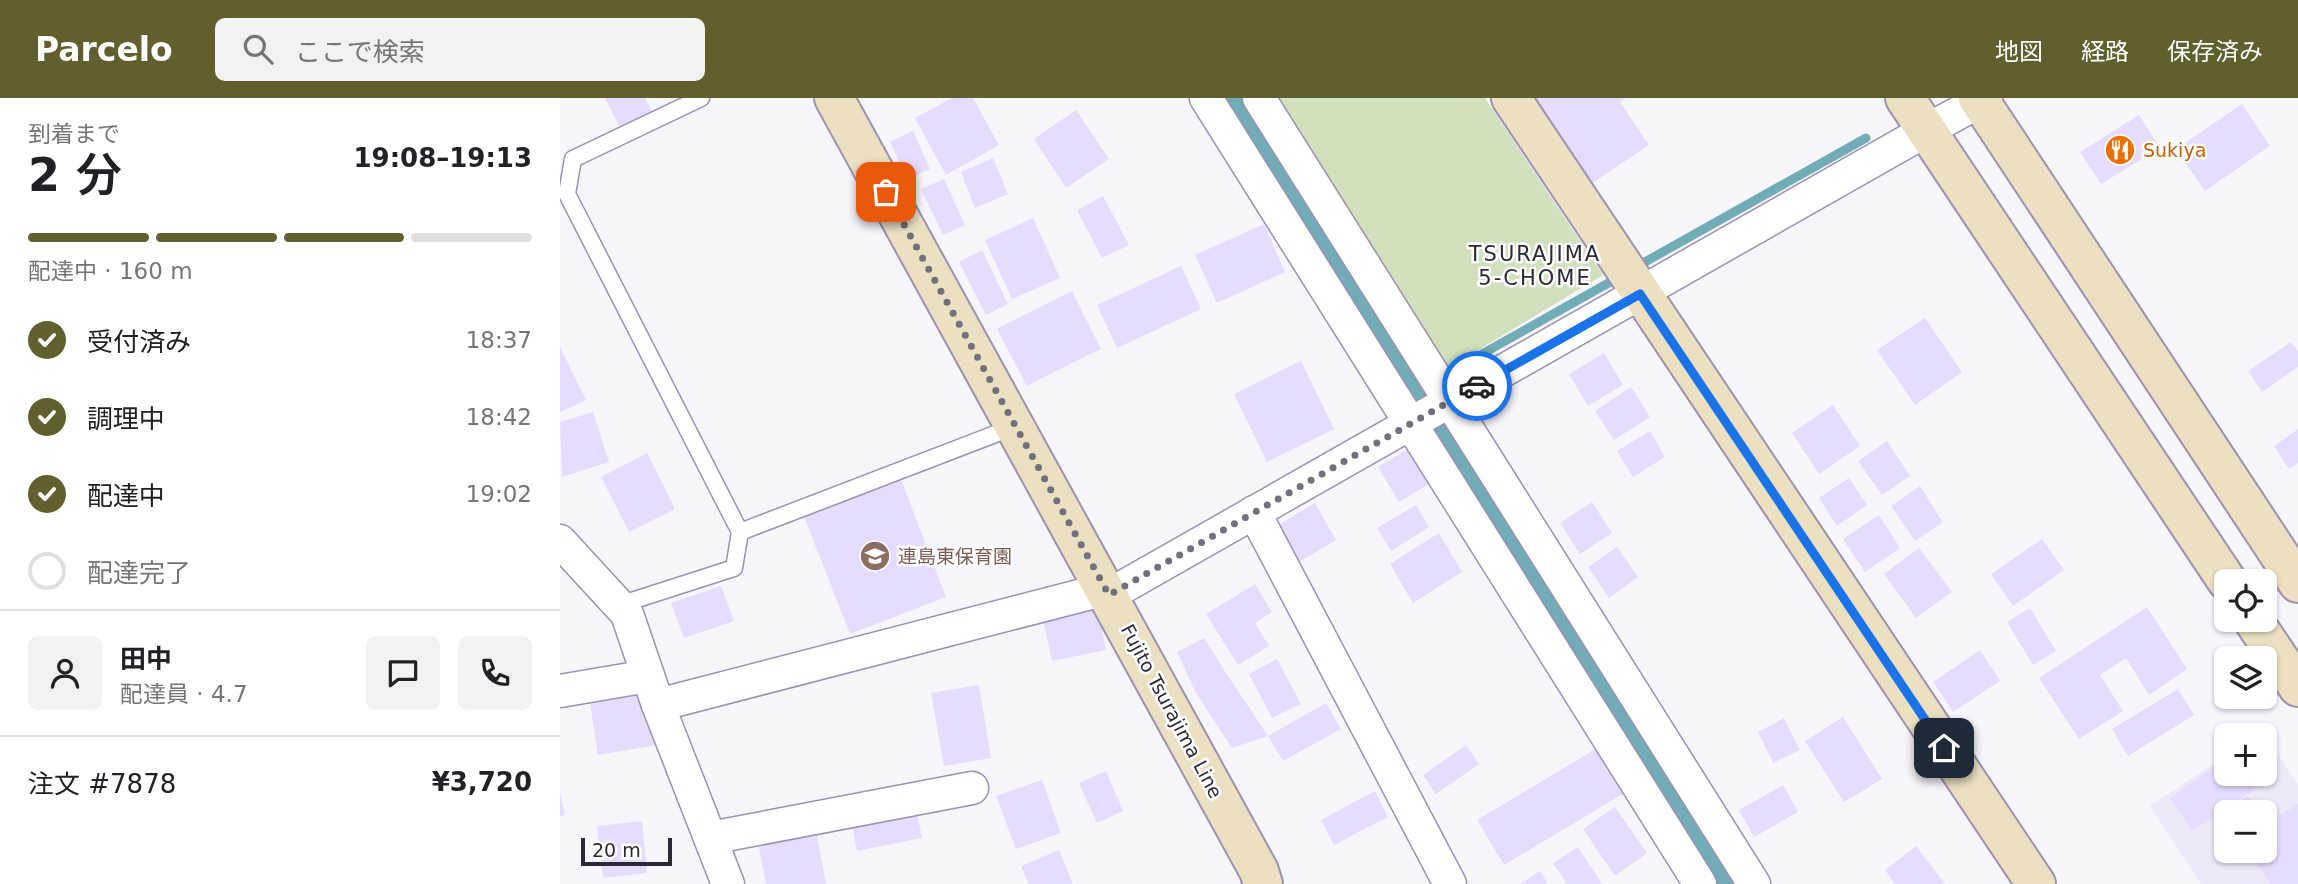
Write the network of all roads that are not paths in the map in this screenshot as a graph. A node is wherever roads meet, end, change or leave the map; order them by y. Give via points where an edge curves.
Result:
1 (701, 98) edge
2 (834, 98) edge
3 (1206, 98) edge
4 (1259, 98) edge
5 (1511, 98) edge
6 (1905, 98) edge
7 (1981, 99) edge
8 (1927, 130) junction
9 (1629, 277) junction
10 (1432, 401) junction
11 (1016, 426) junction
12 (1254, 512) junction
13 (740, 532) junction
14 (560, 541) edge
15 (2219, 569) edge
16 (2298, 583) edge
17 (1108, 592) junction
18 (619, 606) junction
19 (2261, 632) edge
20 (2298, 687) edge
21 (653, 690) junction
22 (560, 691) edge
23 (972, 788) dead end
24 (710, 838) junction
25 (728, 884) edge
26 (1263, 884) edge
27 (1450, 884) edge
28 (1700, 884) edge
29 (1754, 884) edge
30 (2036, 884) edge

1 - 13 lane via 573,159 567,194
2 - 11 street, Fujito Tsurajima Line
3 - 10 street
4 - 10 street
5 - 9 street
6 - 8 street
7 - 8 street
7 - 16 street
8 - 9 street
8 - 15 street
9 - 10 street
9 - 30 street
10 - 12 street
10 - 28 street
10 - 29 street
11 - 13 lane
11 - 17 street, Fujito Tsurajima Line
12 - 17 street
12 - 27 street
13 - 18 lane via 734,568
14 - 18 street
17 - 21 street
17 - 26 street, Fujito Tsurajima Line
18 - 21 street via 627,614
19 - 20 street
21 - 22 street
21 - 24 street
23 - 24 street
24 - 25 street

